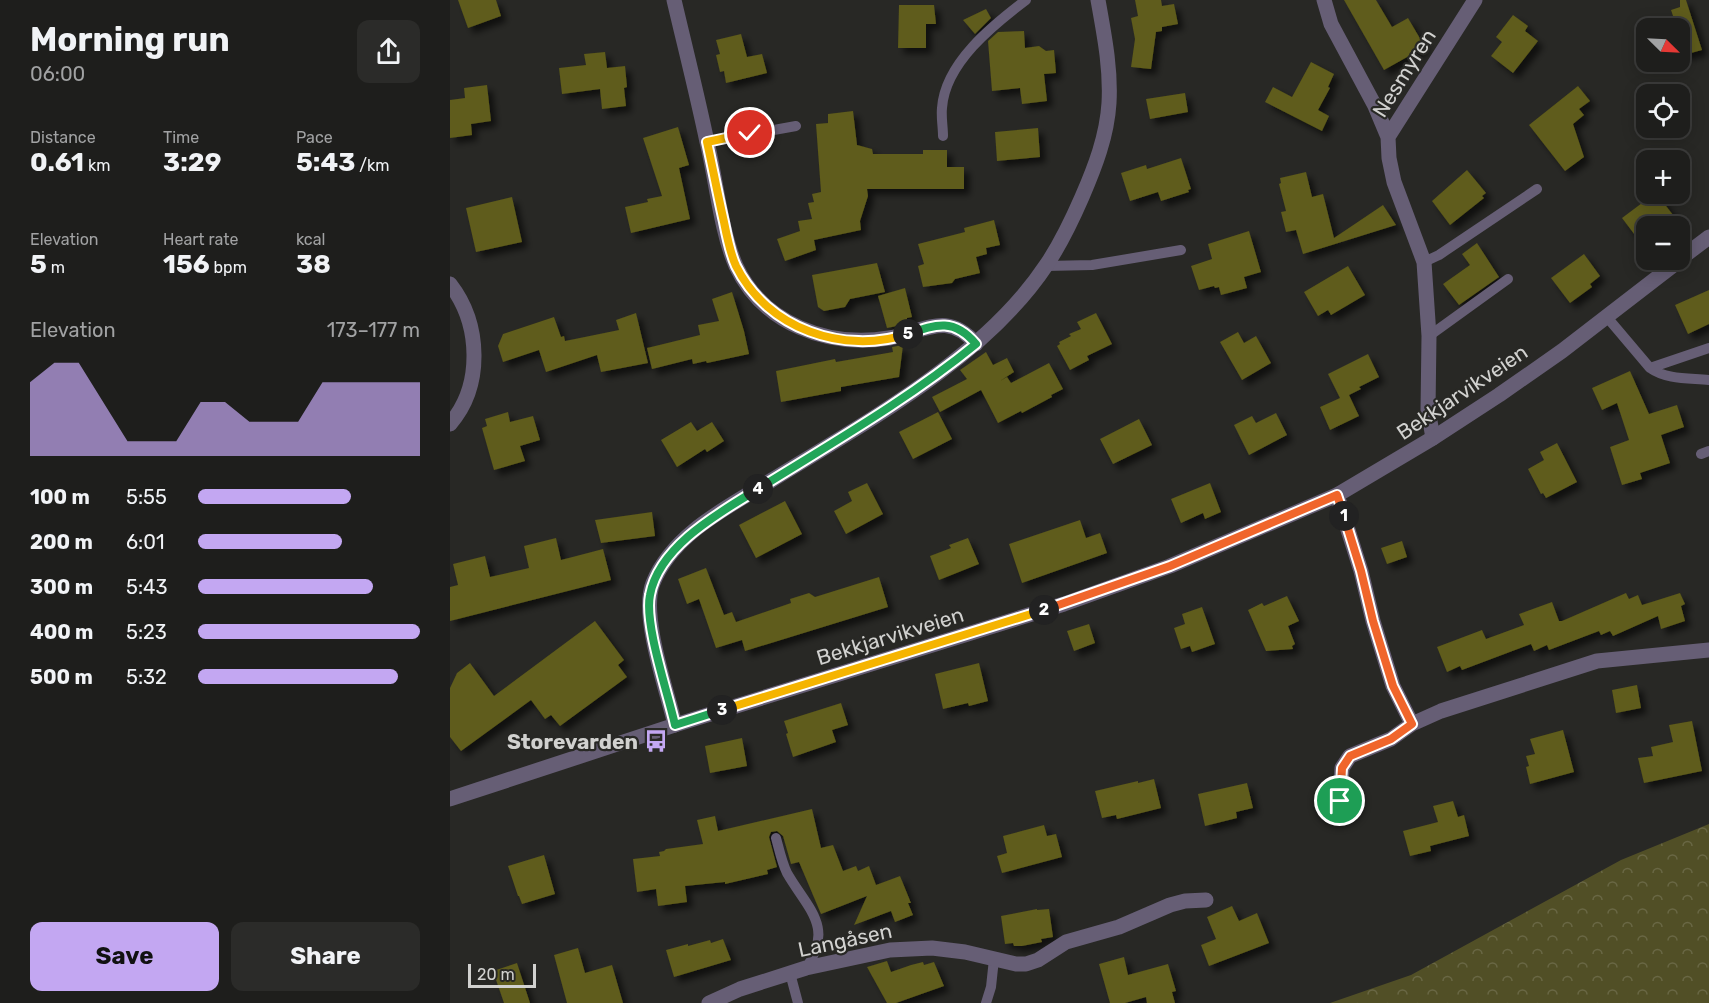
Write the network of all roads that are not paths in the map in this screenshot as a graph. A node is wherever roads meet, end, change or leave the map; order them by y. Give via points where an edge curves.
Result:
1 (674, 0) edge
2 (1026, 0) edge
3 (1098, 0) edge
4 (1324, 0) edge
5 (1475, 0) edge
6 (796, 126) dead end
7 (943, 136) dead end
8 (1388, 137) junction
9 (707, 142) junction
10 (1537, 189) dead end
11 (1709, 237) edge
12 (1181, 250) dead end
13 (1690, 251) edge
14 (1424, 262) junction
15 (1046, 266) junction
16 (1666, 270) edge
17 (1508, 279) dead end
18 (450, 284) edge
19 (1606, 316) junction
20 (1429, 336) junction
21 (976, 344) junction
22 (1709, 348) edge
23 (1650, 368) junction
24 (1709, 380) edge
25 (450, 424) edge
26 (1433, 438) junction
27 (1337, 495) junction
28 (1709, 650) edge
29 (1412, 724) junction
30 (675, 725) junction
31 (450, 799) edge
32 (1332, 811) dead end
33 (776, 838) dead end
34 (1206, 900) dead end
35 (994, 959) junction
36 (806, 968) junction
37 (790, 973) junction
38 (709, 1003) edge
39 (798, 1003) edge
40 (986, 1003) edge

1 - 9 street
2 - 7 lane via 983,35 955,71 942,108
3 - 15 street via 1108,65 1106,124 1089,181
4 - 8 street, Nesmyren via 1331,24 1376,106
5 - 8 street, Nesmyren
6 - 9 lane
8 - 14 street, Nesmyren via 1394,182
9 - 21 street via 736,265 752,292 779,316 827,338 873,341 947,325 967,333
10 - 14 lane
11 - 13 street, Bekkjarvikveien
12 - 15 lane via 1092,265
14 - 20 street, Nesmyren
15 - 21 street
16 - 19 street, Bekkjarvikveien
17 - 20 lane
18 - 25 street via 468,321 474,352 469,395
19 - 23 lane
19 - 26 street, Bekkjarvikveien via 1535,370
20 - 26 street, Nesmyren via 1428,410
21 - 30 street via 900,399 711,518 673,551 653,583 649,610
22 - 23 lane
23 - 24 lane via 1668,377
26 - 27 street, Bekkjarvikveien
27 - 29 street via 1393,686
27 - 30 street, Bekkjarvikveien via 1106,589
28 - 29 street via 1597,661
29 - 32 street via 1391,739 1350,756 1342,768 1340,801
30 - 31 street, Bekkjarvikveien
33 - 36 lane via 786,871 813,913 820,933
34 - 35 street, Langåsen via 1170,905 1119,927 1066,942 1026,964
35 - 36 street, Langåsen via 965,952 909,948
35 - 40 lane
36 - 37 street, Langåsen
37 - 38 street, Langåsen
37 - 39 lane

